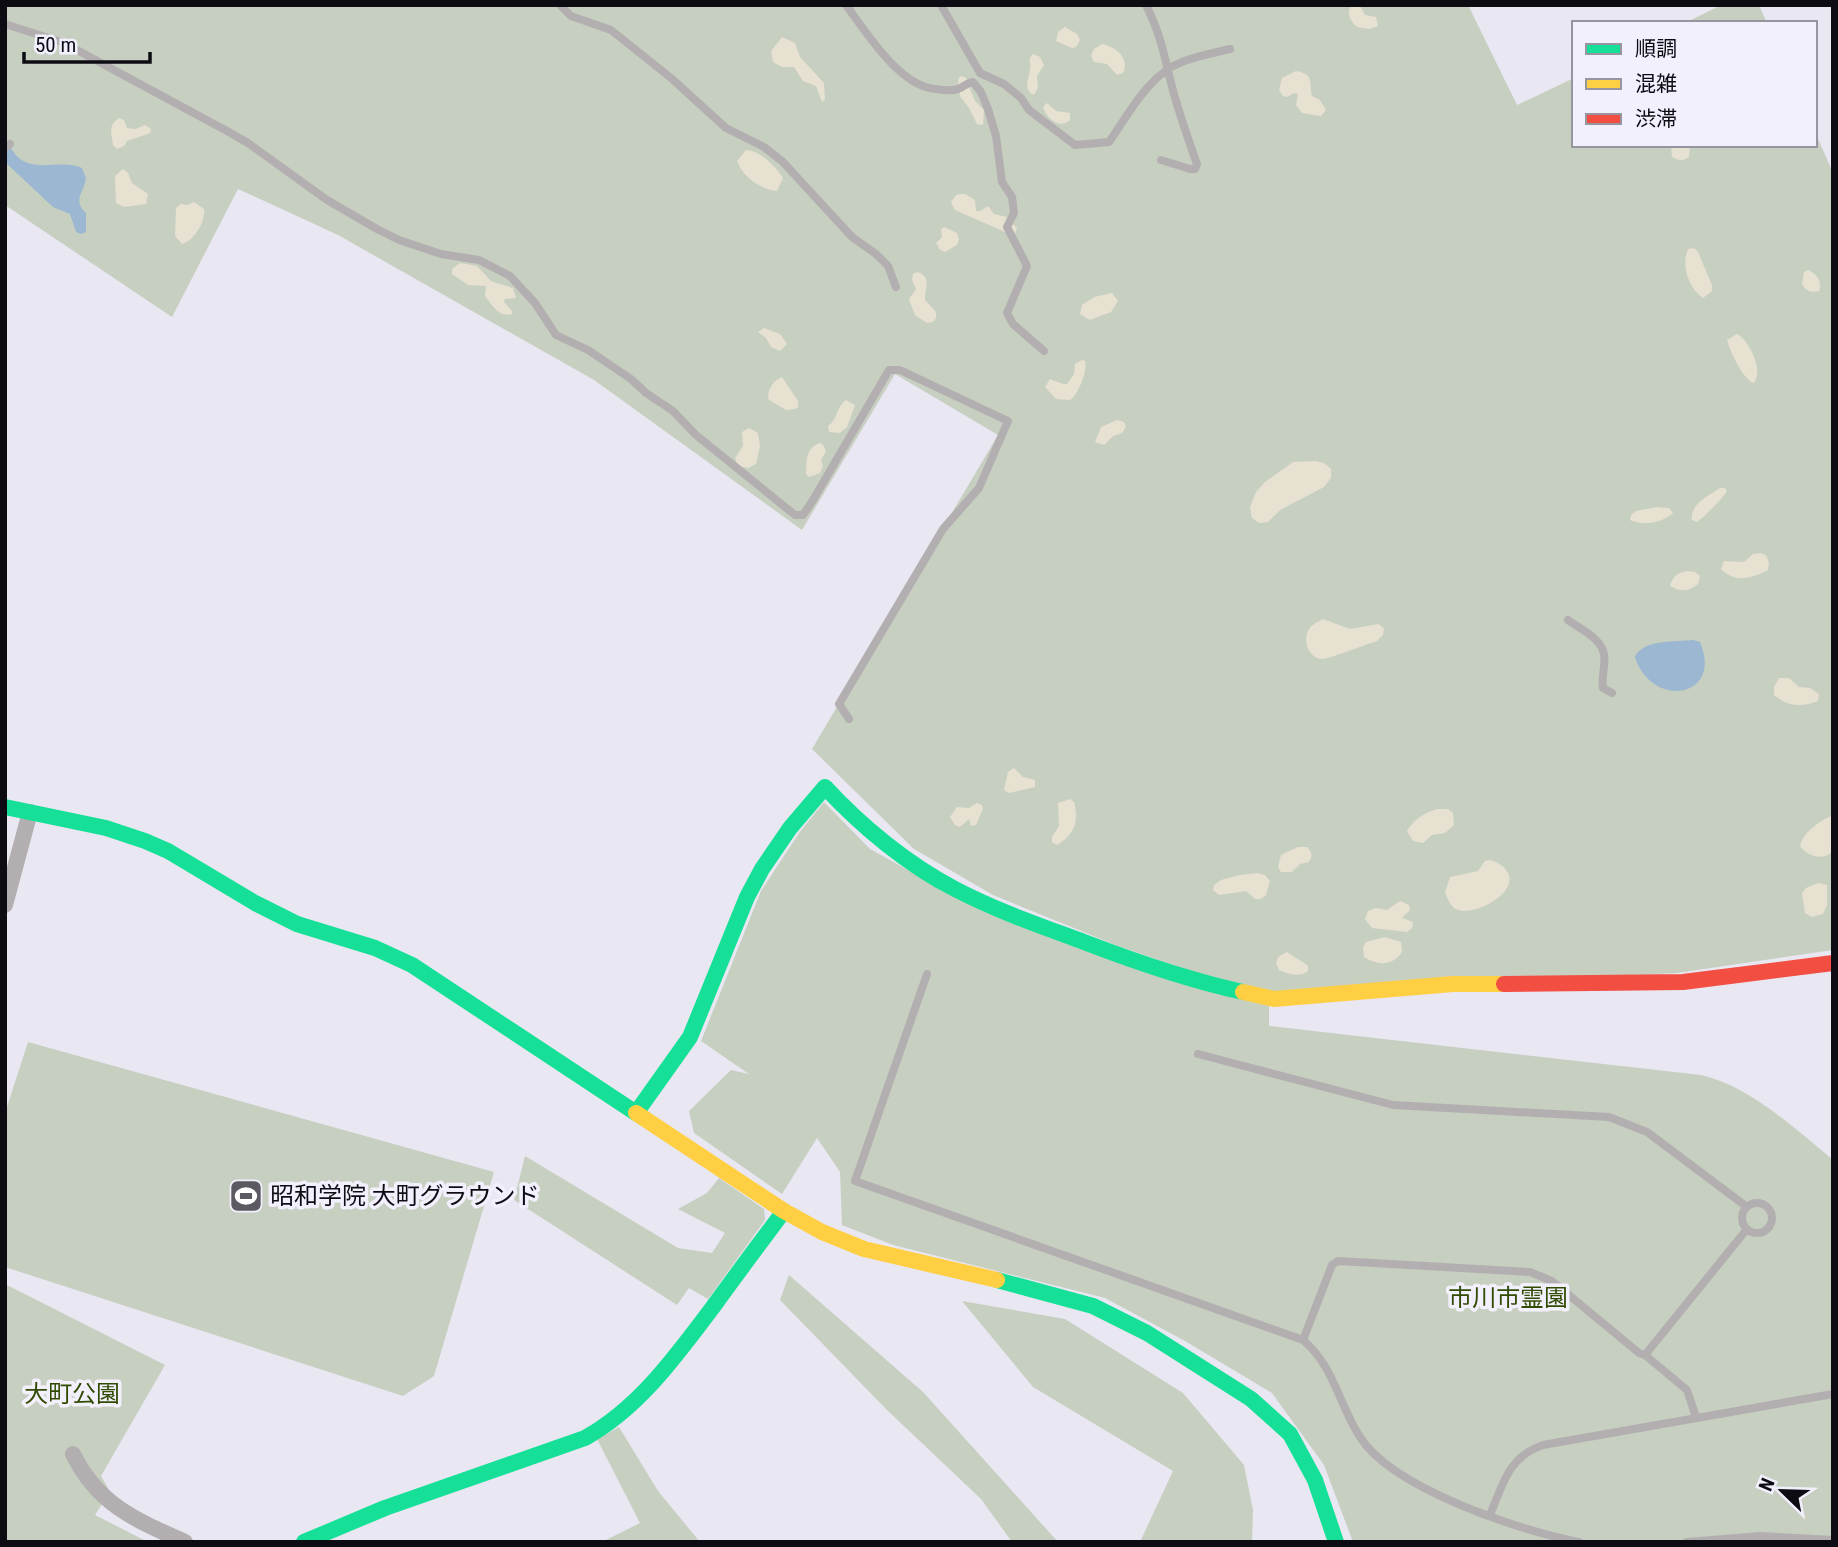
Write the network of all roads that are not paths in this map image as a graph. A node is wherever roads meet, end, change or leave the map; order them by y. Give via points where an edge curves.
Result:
1 (560, 5) edge
2 (846, 5) edge
3 (941, 5) edge
4 (1146, 5) edge
5 (5, 24) edge
6 (1230, 49) dead end
7 (1168, 69) junction
8 (1161, 160) dead end
9 (896, 286) dead end
10 (1044, 351) dead end
11 (1568, 620) dead end
12 (1612, 693) dead end
13 (849, 719) dead end
14 (5, 807) edge
15 (30, 812) junction
16 (5, 905) edge
17 (1833, 963) edge
18 (927, 974) dead end
19 (1198, 1054) dead end
20 (636, 1113) junction
21 (1747, 1207) junction
22 (784, 1211) junction
23 (1747, 1229) junction
24 (1303, 1340) junction
25 (1645, 1355) junction
26 (1833, 1394) edge
27 (1696, 1418) junction
28 (73, 1454) dead end
29 (1490, 1515) junction
30 (1833, 1540) edge
31 (185, 1542) edge
32 (304, 1542) edge
33 (1336, 1542) edge
34 (1579, 1542) edge
35 (1687, 1542) edge

1 - 9 lane via 571,16 611,30 726,128 783,162 852,237 888,266
2 - 10 lane via 878,49 914,84 959,89 973,82 981,92 996,136 1003,183 1012,197 1014,214 1007,227 1027,266 1007,313
3 - 7 lane via 980,73 1004,84 1074,145 1109,142 1140,97
4 - 7 lane via 1163,43
5 - 13 lane via 64,43 227,131 327,201 377,229 429,251 479,260 510,276 556,335 631,379 795,515 803,515 813,500 890,370 900,370 1008,421 979,488 943,529 839,704
6 - 7 lane
7 - 8 lane via 1197,164 1190,169
11 - 12 lane via 1600,646 1603,688
14 - 15 street
15 - 16 street
15 - 20 street via 145,841 297,924 375,948 412,965
17 - 20 street via 1683,982 1453,984 1274,999 1158,970 955,889 850,814 825,788 762,869 690,1037
18 - 24 lane via 855,1181
19 - 21 lane via 1393,1105 1609,1117 1647,1132
20 - 22 street
21 - 23 lane via 1742,1218
21 - 23 lane via 1762,1204 1772,1217 1763,1231
22 - 32 street via 685,1344 633,1404 605,1427
22 - 33 street via 864,1249 1040,1290 1093,1306 1147,1333 1251,1399 1290,1434 1315,1480
23 - 25 lane
24 - 25 lane via 1332,1265 1338,1261 1530,1272 1552,1281
24 - 29 lane via 1322,1359 1347,1414 1374,1455 1422,1486
25 - 27 lane via 1687,1390
26 - 27 lane
27 - 29 lane via 1531,1449 1513,1463
28 - 31 street via 84,1476 105,1499 129,1517
29 - 34 lane
30 - 35 lane via 1760,1536

